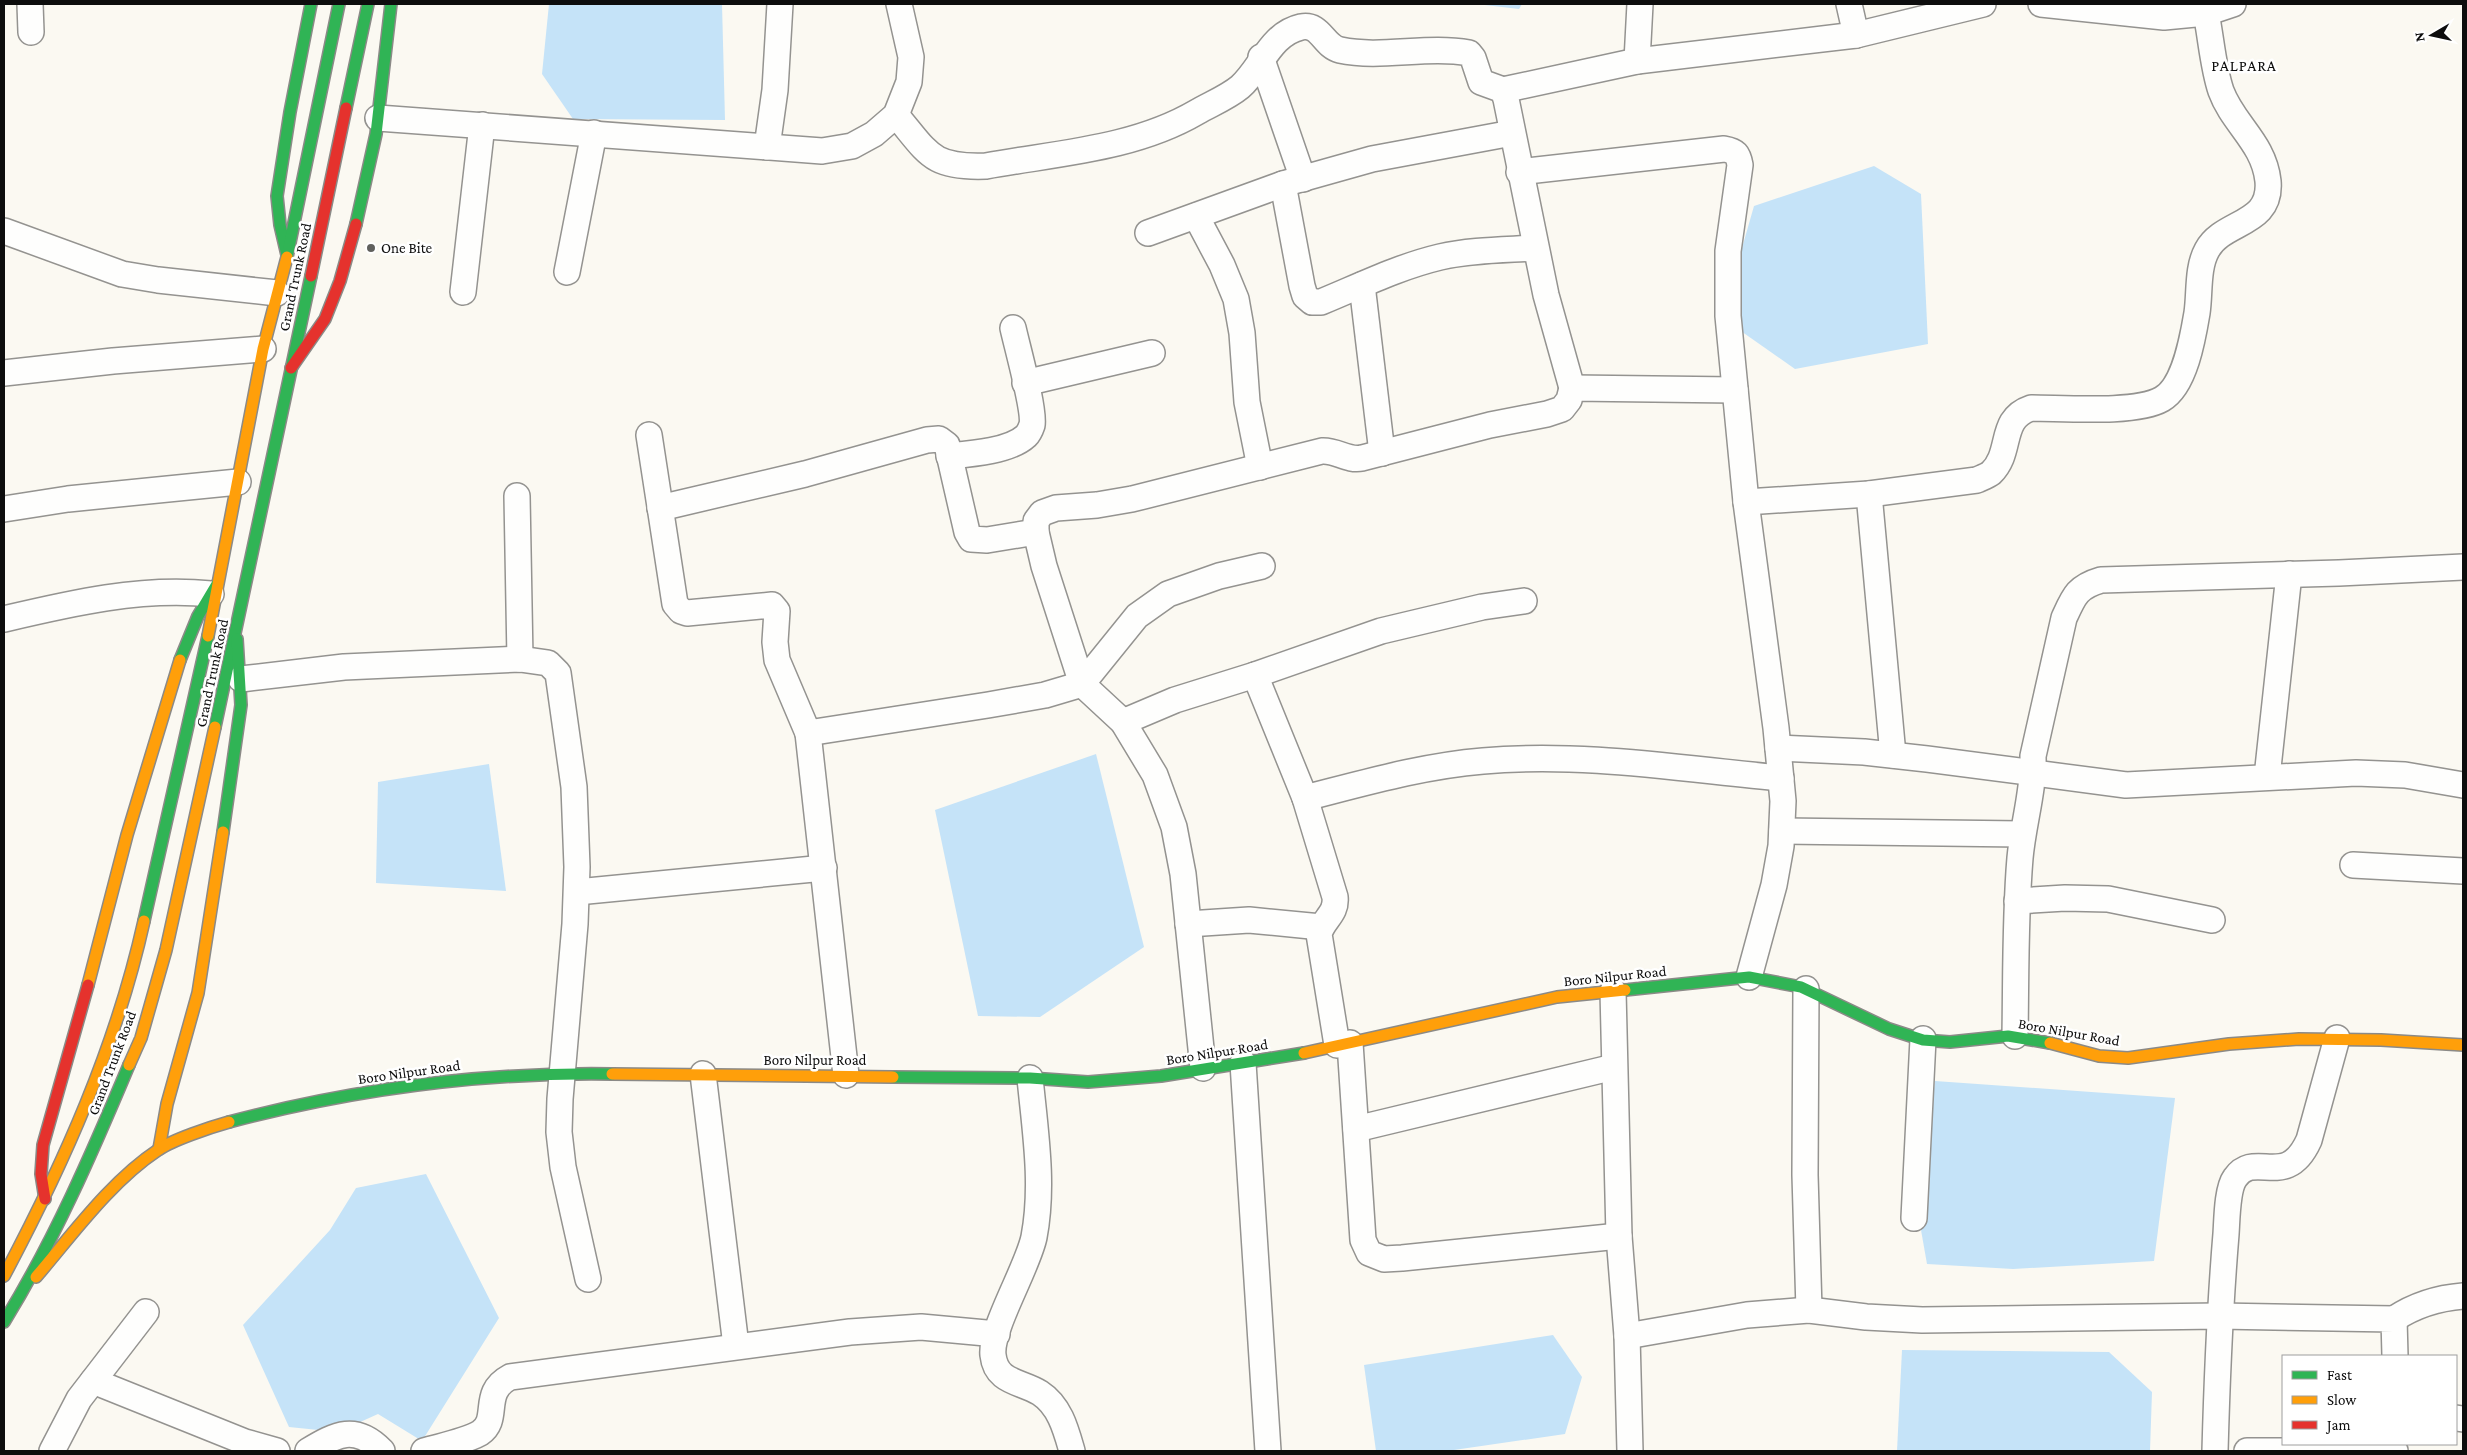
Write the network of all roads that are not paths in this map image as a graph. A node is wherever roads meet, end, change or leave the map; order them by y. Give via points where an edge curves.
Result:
1 (30, 4) edge
2 (311, 4) edge
3 (339, 4) edge
4 (368, 4) edge
5 (391, 4) edge
6 (780, 4) edge
7 (899, 4) edge
8 (1640, 4) edge
9 (1849, 4) edge
10 (1983, 4) edge
11 (2041, 4) edge
12 (2233, 4) edge
13 (2206, 13) junction
14 (31, 32) dead end
15 (1856, 35) junction
16 (1261, 58) junction
17 (1637, 61) junction
18 (1503, 90) junction
19 (896, 115) junction
20 (378, 118) junction
21 (482, 125) junction
22 (594, 133) junction
23 (1512, 134) junction
24 (767, 147) junction
25 (1519, 172) junction
26 (1293, 181) junction
27 (1196, 216) junction
28 (4, 231) edge
29 (1148, 233) dead end
30 (1535, 248) junction
31 (287, 255) junction
32 (567, 272) dead end
33 (1362, 284) junction
34 (462, 292) dead end
35 (277, 293) junction
36 (1013, 328) dead end
37 (263, 349) junction
38 (1152, 353) dead end
39 (291, 368) junction
40 (4, 373) edge
41 (1025, 383) junction
42 (1572, 388) junction
43 (1735, 390) junction
44 (649, 435) dead end
45 (1382, 453) junction
46 (949, 456) junction
47 (1260, 467) junction
48 (238, 482) junction
49 (1869, 494) junction
50 (517, 496) dead end
51 (1746, 502) junction
52 (660, 508) junction
53 (4, 509) edge
54 (1036, 532) junction
55 (1262, 566) dead end
56 (2463, 567) edge
57 (2289, 574) junction
58 (215, 586) junction
59 (1524, 601) dead end
60 (4, 619) edge
61 (236, 635) junction
62 (520, 659) junction
63 (1255, 675) junction
64 (241, 678) junction
65 (1082, 684) junction
66 (1123, 722) junction
67 (808, 733) junction
68 (1778, 748) junction
69 (1893, 755) junction
70 (2033, 772) junction
71 (2267, 777) junction
72 (1781, 778) junction
73 (2463, 785) edge
74 (1305, 798) junction
75 (1782, 832) junction
76 (2022, 834) junction
77 (2353, 865) dead end
78 (824, 868) junction
79 (2463, 872) edge
80 (577, 892) junction
81 (2017, 901) junction
82 (2212, 920) dead end
83 (1188, 924) junction
84 (1321, 927) junction
85 (1749, 977) junction
86 (1806, 989) junction
87 (1612, 991) junction
88 (2015, 1036) junction
89 (2337, 1038) junction
90 (1924, 1040) junction
91 (1343, 1044) junction
92 (2463, 1045) edge
93 (1243, 1063) junction
94 (1614, 1067) junction
95 (1203, 1068) junction
96 (563, 1073) junction
97 (703, 1074) junction
98 (846, 1075) junction
99 (1030, 1078) junction
100 (1356, 1129) junction
101 (159, 1149) junction
102 (45, 1199) junction
103 (1914, 1218) dead end
104 (1619, 1236) junction
105 (4, 1276) edge
106 (588, 1279) dead end
107 (22, 1293) junction
108 (2463, 1296) edge
109 (1809, 1310) junction
110 (146, 1312) dead end
111 (2219, 1316) junction
112 (2394, 1319) junction
113 (4, 1322) edge
114 (997, 1334) junction
115 (1626, 1336) junction
116 (736, 1346) junction
117 (2395, 1355) edge
118 (92, 1381) junction
119 (2395, 1448) edge
120 (52, 1451) edge
121 (277, 1451) edge
122 (308, 1451) edge
123 (382, 1451) edge
124 (424, 1451) edge
125 (1072, 1451) edge
126 (1268, 1451) edge
127 (1630, 1451) edge
128 (2215, 1451) edge
129 (2247, 1451) edge

1 - 14 street
2 - 31 main road via 277,196
3 - 31 main road, Grand Trunk Road
4 - 39 main road, Grand Trunk Road
5 - 20 main road
6 - 24 street
7 - 19 street via 911,58 909,82
8 - 17 street
9 - 15 street
10 - 15 street
11 - 13 street via 2164,17
12 - 13 street
13 - 49 street via 2221,90 2232,112 2252,136 2263,158 2268,181 2266,200 2258,213 2207,249 2202,262 2188,356 2176,384 2163,399 2143,406 2031,408 2019,412 2011,422 2000,458 1990,473 1977,480
15 - 17 street
16 - 18 street via 1274,43 1297,28 1307,26 1316,29 1329,45 1350,52 1469,53 1481,82
16 - 19 street via 1239,88 1165,129 1134,140 986,166 962,167 943,163 926,151
16 - 26 street
17 - 18 street
18 - 23 street
19 - 24 street via 874,134 852,146 822,151
20 - 21 street
20 - 39 main road via 356,224 340,281 325,318
21 - 22 street
21 - 34 street
22 - 24 street
22 - 32 street
23 - 25 street
23 - 26 street via 1372,159
25 - 30 street
25 - 43 street via 1733,150 1740,165 1728,251 1728,316
26 - 27 street
26 - 33 street via 1305,296 1312,302 1321,302
27 - 29 street
27 - 47 street via 1236,299 1242,333 1246,402
28 - 35 street via 122,274
30 - 33 street via 1440,257
30 - 42 street
31 - 35 main road, Grand Trunk Road
33 - 45 street
35 - 37 main road, Grand Trunk Road
36 - 41 street
37 - 40 street
37 - 48 main road, Grand Trunk Road
38 - 41 street
39 - 61 main road, Grand Trunk Road
41 - 46 street via 1032,425 1027,436 979,454
42 - 43 street
42 - 45 street via 1562,409
43 - 51 street
44 - 52 street
45 - 47 street via 1354,459 1322,451
46 - 52 street via 946,445 939,439 927,440 806,474
46 - 54 street via 967,532 972,539 987,540
47 - 54 street via 1132,499 1056,508 1042,513 1036,521
48 - 53 street
48 - 58 main road, Grand Trunk Road
49 - 51 street
49 - 69 street
50 - 62 street
51 - 68 street
52 - 67 street via 675,604 681,610 688,613 772,605 777,611 777,660
54 - 65 street via 1062,630
55 - 65 street via 1219,576 1168,594 1137,616
56 - 57 street
57 - 70 street via 2101,580 2086,584 2073,598 2064,618 2033,756
57 - 71 street
58 - 60 street via 95,599
58 - 102 main road, Grand Trunk Road via 132,976 95,1081
58 - 102 main road via 183,650 127,835 43,1145 41,1174
59 - 63 street via 1406,624
61 - 64 main road
61 - 107 main road, Grand Trunk Road via 166,950 141,1038 87,1165
62 - 64 street via 344,667
62 - 80 street via 548,663 558,673 574,787
63 - 66 street via 1175,700
63 - 74 street
64 - 101 main road via 241,705 198,993 167,1104
65 - 66 street
65 - 67 street via 988,706
66 - 83 street via 1155,775 1174,827
67 - 78 street
68 - 69 street
68 - 72 street
69 - 70 street
70 - 71 street via 2126,785
70 - 76 street
71 - 73 street via 2356,773 2405,775
72 - 74 street via 1600,762 1483,760 1419,768
72 - 75 street
74 - 84 street via 1336,906
75 - 76 street
75 - 85 street via 1774,885
76 - 81 street
77 - 79 street
78 - 80 street
78 - 98 street
80 - 96 street
81 - 82 street via 2108,899
81 - 88 street
83 - 84 street via 1250,920
83 - 95 street
84 - 91 street via 1319,943
85 - 86 main road, Boro Nilpur Road
85 - 87 main road, Boro Nilpur Road
86 - 90 main road, Boro Nilpur Road via 1886,1029
86 - 109 street via 1805,1175
87 - 91 main road, Boro Nilpur Road via 1547,999
87 - 94 street
88 - 89 main road, Boro Nilpur Road via 2085,1054 2126,1058 2170,1055 2242,1042
88 - 90 main road, Boro Nilpur Road via 1942,1042
89 - 92 main road, Boro Nilpur Road via 2387,1038
89 - 111 street via 2302,1155 2283,1167 2254,1167 2241,1171 2234,1180
90 - 103 street
91 - 93 main road, Boro Nilpur Road
91 - 100 street
93 - 95 main road, Boro Nilpur Road
93 - 126 street
94 - 100 street
94 - 104 street
95 - 99 main road, Boro Nilpur Road via 1161,1076 1088,1082
96 - 97 main road, Boro Nilpur Road
96 - 101 main road, Boro Nilpur Road via 455,1080 298,1104 222,1124
96 - 106 street via 559,1132 563,1166
97 - 98 main road, Boro Nilpur Road
97 - 116 street
98 - 99 main road, Boro Nilpur Road
99 - 114 street via 1039,1182 1034,1238
100 - 104 street via 1363,1240 1369,1253 1384,1259 1402,1258
101 - 107 main road, Boro Nilpur Road via 95,1208
102 - 105 main road, Grand Trunk Road
104 - 115 street
107 - 113 main road, Grand Trunk Road
108 - 112 street via 2422,1304
109 - 111 street via 1922,1320
109 - 115 street via 1747,1315
110 - 118 street
111 - 112 street
111 - 128 street
112 - 117 street
114 - 116 street via 921,1327
114 - 125 street via 993,1354 996,1370 1008,1380 1040,1393 1063,1418
115 - 127 street
116 - 124 street via 510,1377 494,1391 488,1423 481,1432
118 - 120 street
118 - 121 street via 245,1442
119 - 129 street
122 - 123 street via 329,1438 352,1433 368,1438

